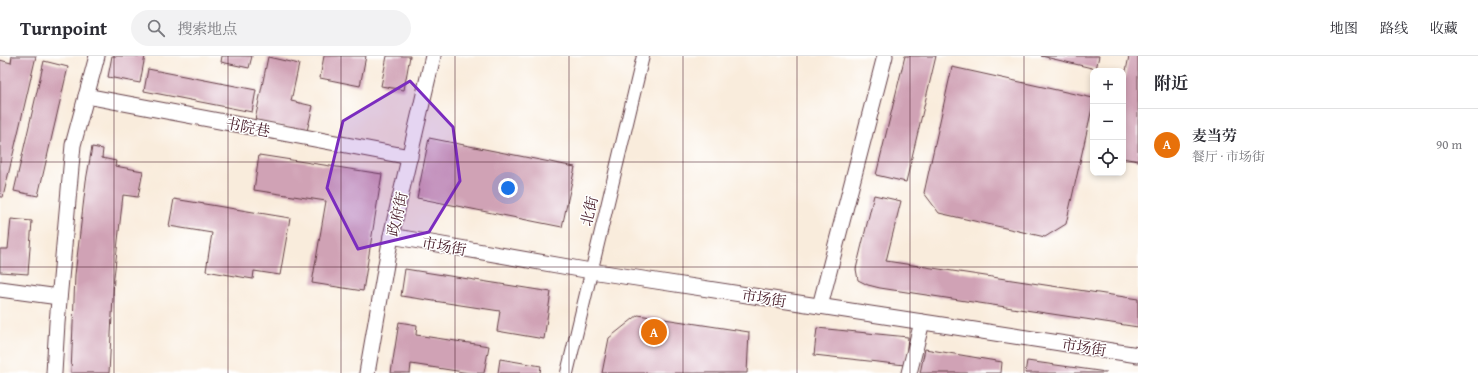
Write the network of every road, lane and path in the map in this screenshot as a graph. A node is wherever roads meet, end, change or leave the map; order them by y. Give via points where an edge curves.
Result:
1 (97, 56) edge
2 (433, 56) edge
3 (643, 56) edge
4 (885, 56) edge
5 (86, 96) junction
6 (410, 157) junction
7 (391, 236) junction
8 (591, 271) junction
9 (0, 289) edge
10 (60, 297) junction
11 (820, 306) junction
12 (922, 322) junction
13 (1138, 355) edge
14 (54, 373) edge
15 (367, 373) edge
16 (567, 373) edge
17 (909, 373) edge

1 - 5 street
2 - 6 street, 政府街
3 - 8 street, 北街
4 - 11 street
5 - 6 street, 书院巷
5 - 10 street via 73,145
6 - 7 street, 政府街
7 - 8 street, 市场街
7 - 15 street, 政府街
8 - 11 street, 市场街
8 - 16 street, 北街
9 - 10 street
10 - 14 street
11 - 12 street, 市场街
12 - 13 street, 市场街
12 - 17 street

